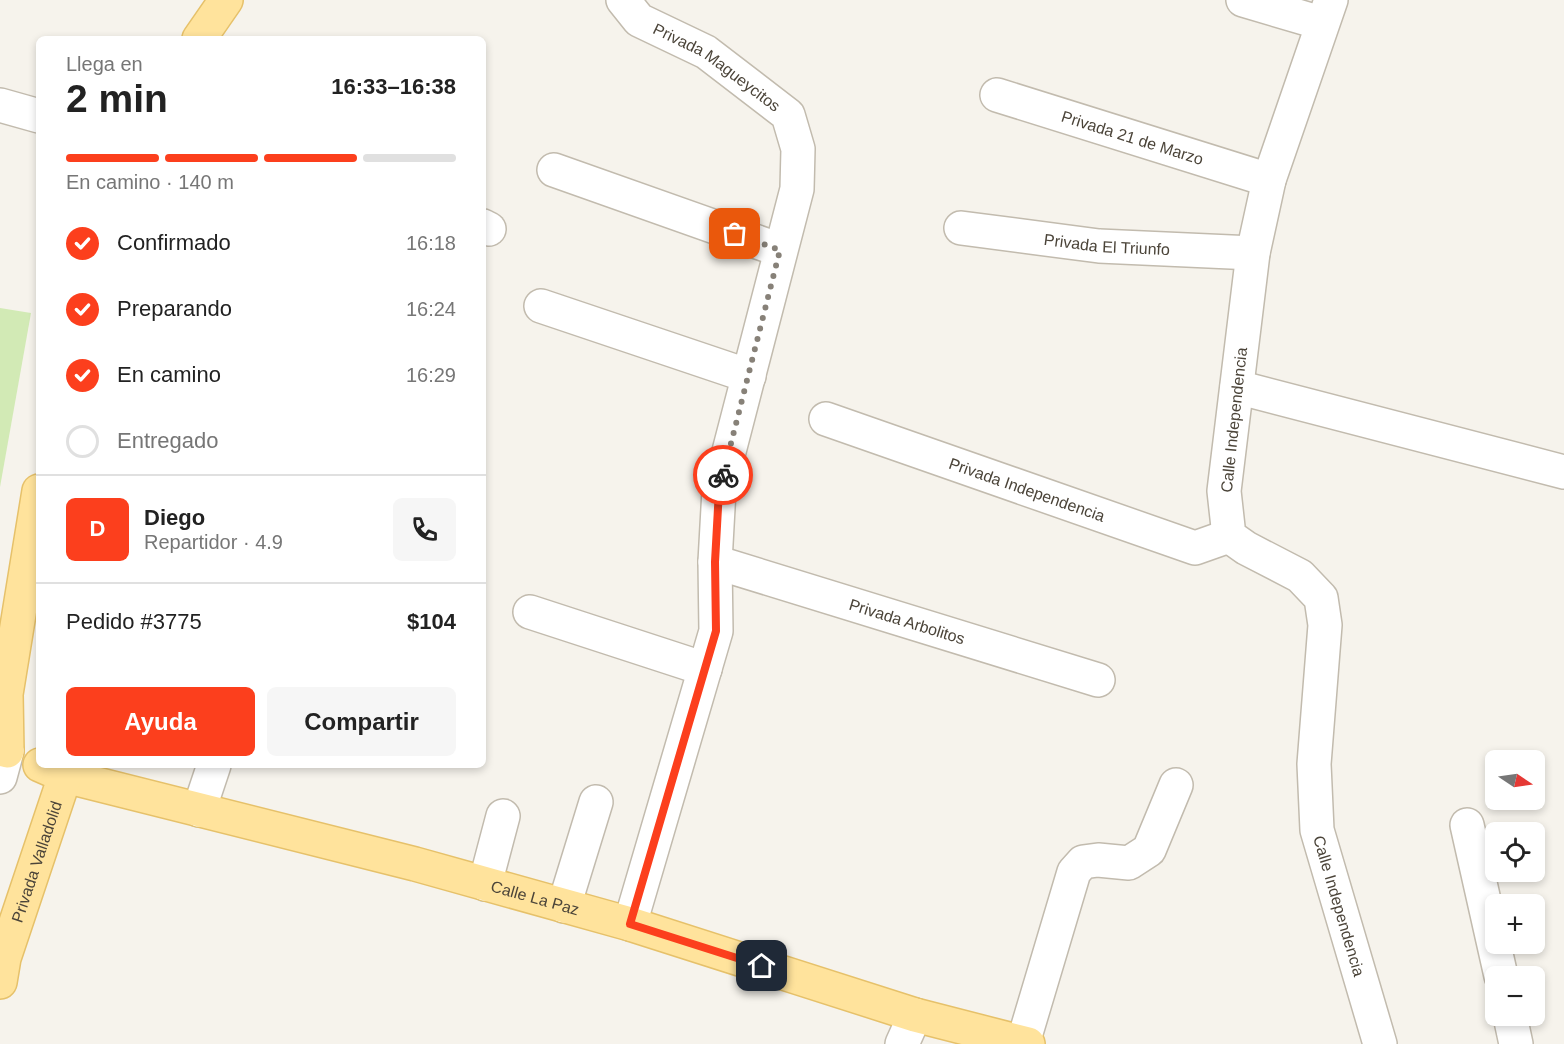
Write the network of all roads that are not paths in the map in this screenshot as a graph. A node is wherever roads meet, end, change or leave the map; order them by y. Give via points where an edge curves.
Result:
1 (226, 0) edge
2 (624, 0) edge
3 (1243, 0) edge
4 (1326, 11) edge
5 (201, 36) edge
6 (997, 95) dead end
7 (0, 105) edge
8 (36, 115) edge
9 (554, 170) dead end
10 (1269, 180) junction
11 (961, 228) dead end
12 (780, 250) junction
13 (1253, 253) junction
14 (541, 306) dead end
15 (749, 376) junction
16 (1237, 387) junction
17 (826, 419) dead end
18 (1564, 472) edge
19 (36, 528) edge
20 (1229, 537) junction
21 (715, 562) junction
22 (31, 589) edge
23 (530, 612) dead end
24 (705, 669) junction
25 (1098, 680) dead end
26 (2, 759) edge
27 (36, 766) edge
28 (213, 768) edge
29 (48, 769) edge
30 (1176, 785) dead end
31 (596, 802) dead end
32 (199, 810) junction
33 (503, 816) dead end
34 (1467, 825) dead end
35 (485, 884) junction
36 (564, 906) junction
37 (630, 924) junction
38 (1499, 966) edge
39 (0, 982) edge
40 (915, 1015) junction
41 (1512, 1026) edge
42 (1026, 1043) edge
43 (902, 1044) edge
44 (1380, 1044) edge
45 (1516, 1044) edge

1 - 5 main road
2 - 12 street, Privada Magueycitos via 639,20 706,52 788,115 798,149 796,189
3 - 4 street
4 - 10 street, Calle Independencia
6 - 10 street, Privada 21 de Marzo
7 - 8 street
9 - 12 street
10 - 13 street, Calle Independencia
11 - 13 street, Privada El Triunfo via 1099,246
12 - 15 street, Privada Magueycitos
13 - 16 street, Calle Independencia
14 - 15 street
15 - 21 street, Privada Magueycitos via 719,490
16 - 18 street
16 - 20 street, Calle Independencia via 1224,491
17 - 20 street, Privada Independencia via 1195,548
19 - 22 main road
20 - 44 street, Calle Independencia via 1300,576 1321,598 1325,626 1314,764 1317,830
21 - 24 street, Privada Magueycitos via 716,631
21 - 25 street, Privada Arbolitos
22 - 26 main road via 6,694
23 - 24 street
24 - 37 street, Privada Magueycitos
26 - 27 main road, Calle La Paz
28 - 32 street
29 - 32 main road, Calle La Paz
29 - 39 main road, Privada Valladolid
30 - 42 street via 1149,850 1129,863 1083,862 1074,872
31 - 36 street
32 - 35 main road, Calle La Paz
33 - 35 street
34 - 38 street
35 - 36 main road, Calle La Paz
36 - 37 main road, Calle La Paz
37 - 40 main road, Calle La Paz
40 - 42 main road, Calle La Paz
40 - 43 street
41 - 45 street

